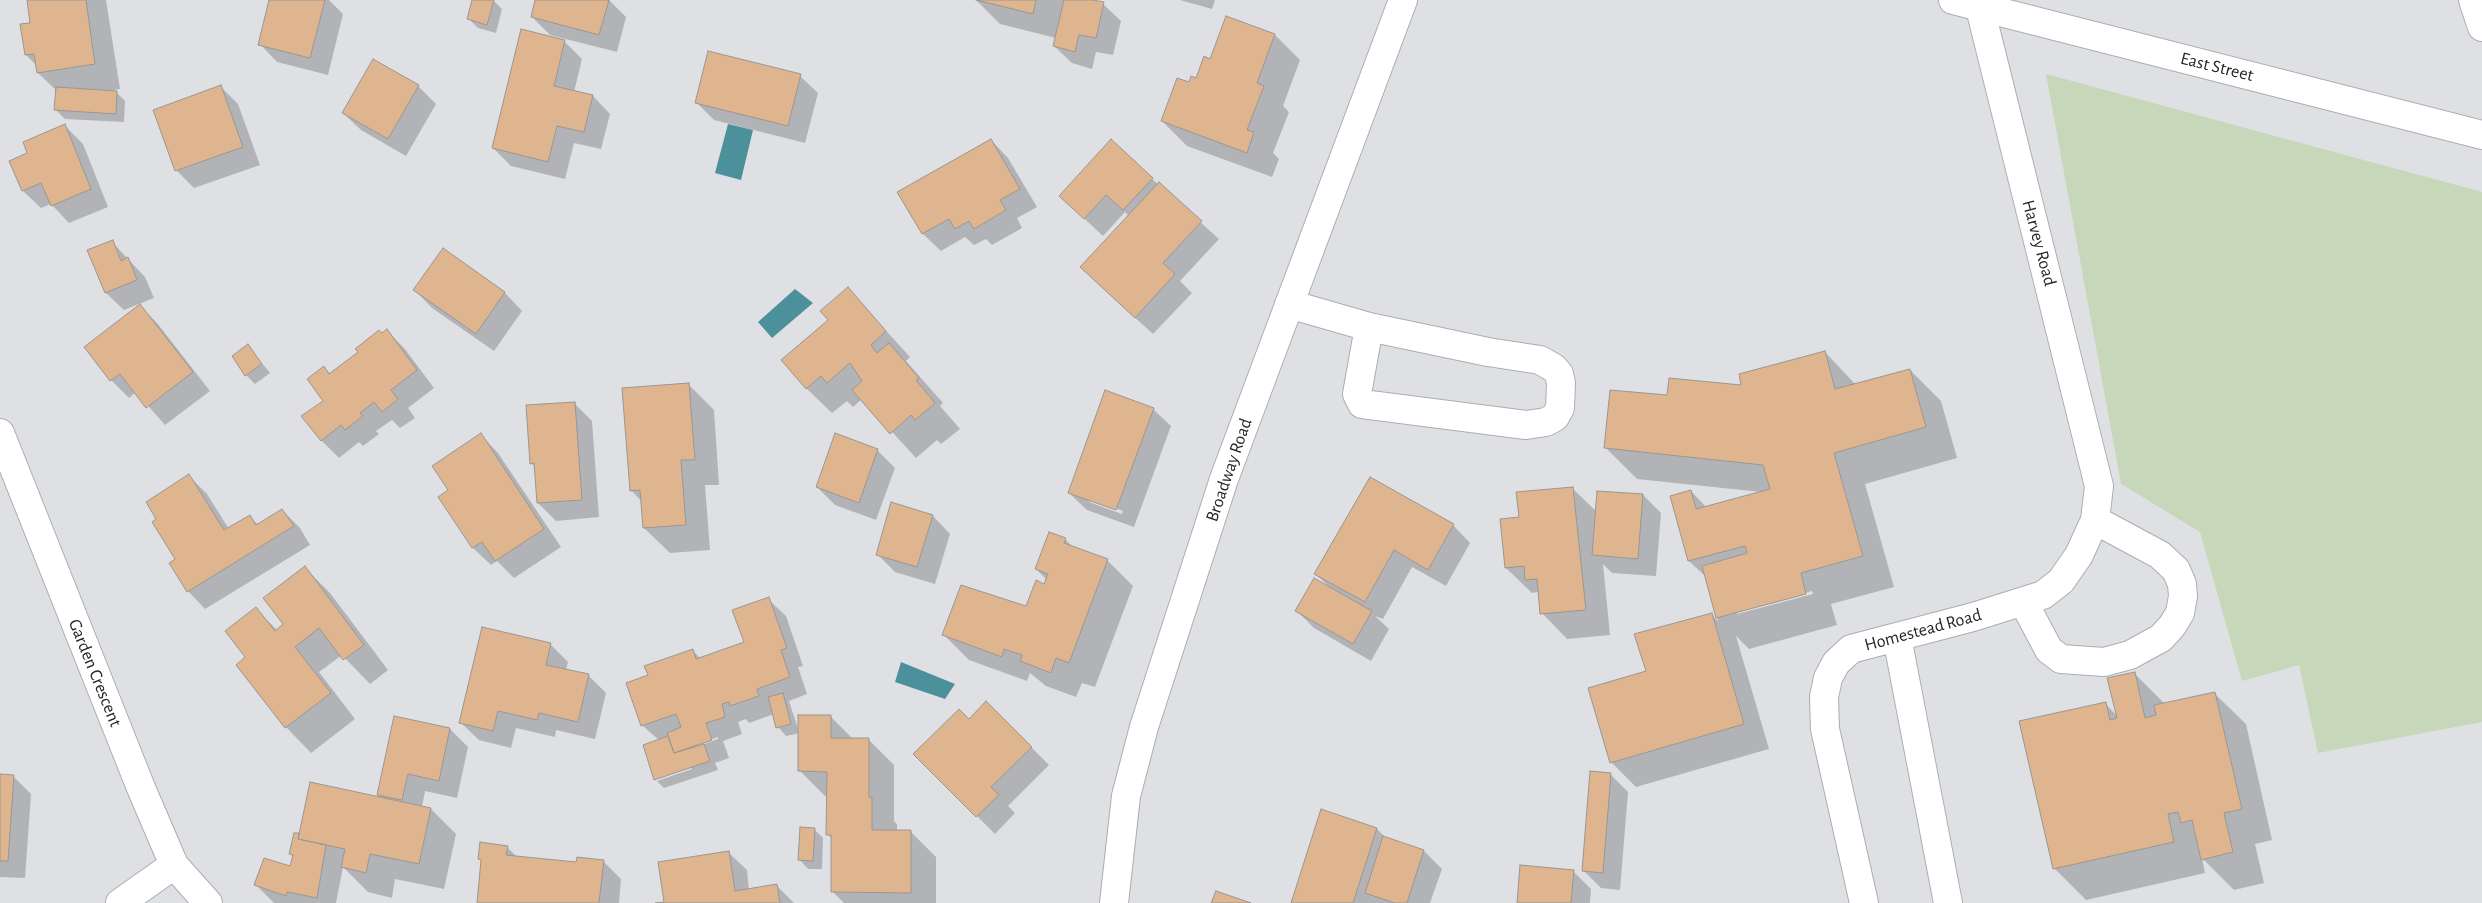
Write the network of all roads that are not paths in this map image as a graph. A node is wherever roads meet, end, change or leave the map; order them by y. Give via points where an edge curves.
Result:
1 (1386, 0) edge
2 (1402, 0) edge
3 (1953, 0) edge
4 (2472, 0) edge
5 (1979, 4) edge
6 (2482, 27) edge
7 (1384, 48) junction
8 (2482, 135) edge
9 (1290, 304) junction
10 (1369, 327) junction
11 (0, 433) edge
12 (2099, 486) joint
13 (2095, 520) junction
14 (2024, 603) junction
15 (1897, 637) junction
16 (174, 865) junction
17 (120, 903) edge
18 (208, 903) edge
19 (1114, 903) edge
20 (1864, 903) edge
21 (1948, 903) edge

1 - 7 street, Broadway Road
2 - 7 street, Broadway Road
3 - 5 street, East Street
4 - 6 street
5 - 8 street, East Street
5 - 12 street, Harvey Road
7 - 9 street, Broadway Road
9 - 10 street
9 - 19 street, Broadway Road via 1224,479 1144,727 1126,796
10 - 10 street via 1540,360 1559,374 1560,408 1555,417 1546,422 1526,425 1362,404 1357,394
11 - 16 street, Garden Crescent
12 - 13 street, Homestead Road
13 - 14 street, Homestead Road via 2079,555 2061,581 2043,595
13 - 14 street via 2160,555 2176,570 2183,596 2180,612 2172,626 2161,638 2130,655 2104,662 2061,659 2049,650
14 - 15 street, Homestead Road
15 - 20 street, Homestead Road via 1851,648 1836,663 1828,678 1824,697 1825,729
15 - 21 street
16 - 17 street
16 - 18 street, Garden Crescent

